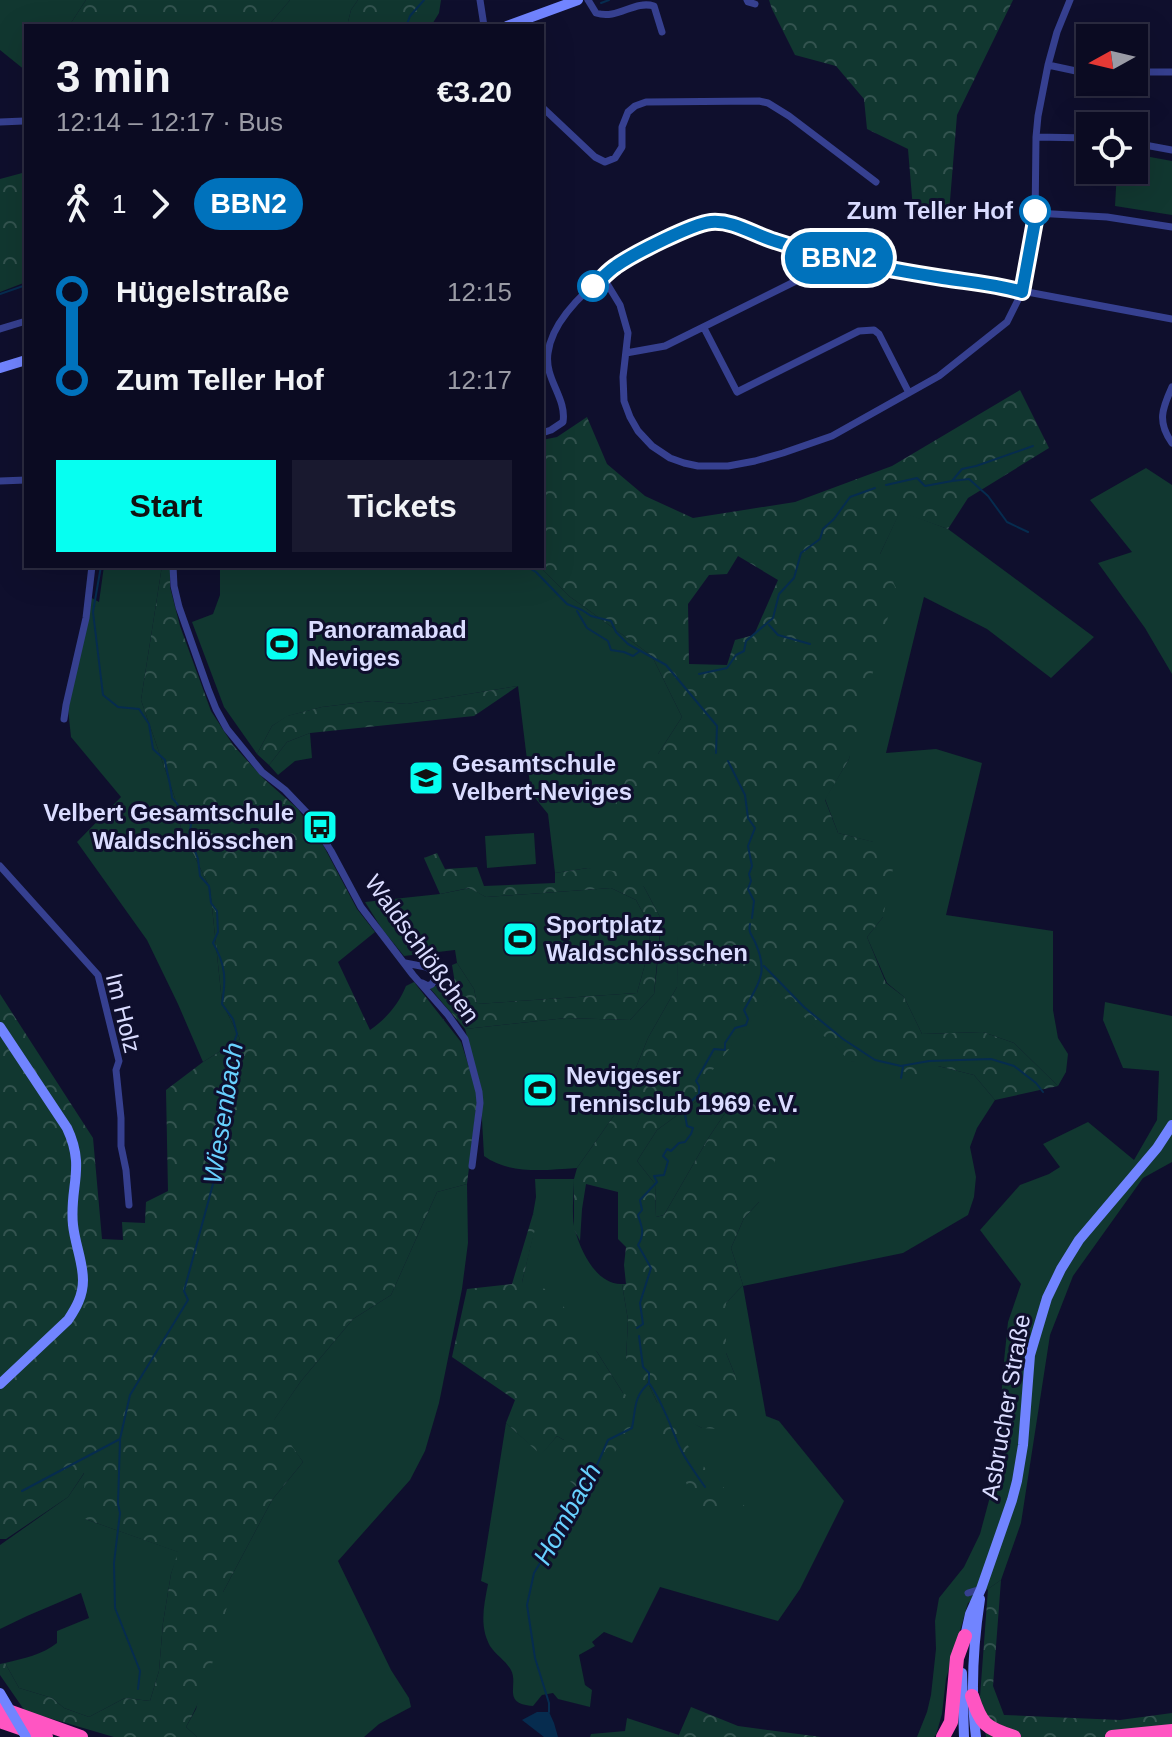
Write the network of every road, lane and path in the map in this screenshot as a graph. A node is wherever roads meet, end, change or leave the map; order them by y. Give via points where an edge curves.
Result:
1 (480, 0) edge
2 (578, 0) edge
3 (588, 0) edge
4 (1070, 0) edge
5 (656, 3) edge
6 (484, 24) edge
7 (512, 24) edge
8 (662, 32) dead end
9 (1048, 65) junction
10 (1076, 71) edge
11 (1148, 72) edge
12 (1172, 72) edge
13 (544, 109) edge
14 (24, 121) dead end
15 (0, 122) edge
16 (1036, 137) junction
17 (1076, 138) edge
18 (1148, 146) edge
19 (1172, 150) edge
20 (876, 182) dead end
21 (1035, 213) junction
22 (1172, 227) edge
23 (818, 253) junction
24 (603, 277) junction
25 (1022, 292) junction
26 (1172, 319) edge
27 (24, 322) edge
28 (704, 328) junction
29 (0, 329) edge
30 (626, 353) junction
31 (24, 361) edge
32 (0, 368) edge
33 (1172, 387) edge
34 (909, 393) junction
35 (544, 432) edge
36 (1172, 443) edge
37 (24, 480) edge
38 (0, 481) edge
39 (92, 568) edge
40 (173, 568) edge
41 (64, 719) dead end
42 (0, 866) edge
43 (405, 963) junction
44 (420, 982) junction
45 (0, 1027) edge
46 (1172, 1125) edge
47 (472, 1166) dead end
48 (129, 1205) dead end
49 (0, 1384) edge
50 (981, 1589) junction
51 (968, 1593) dead end
52 (965, 1636) junction
53 (0, 1693) edge
54 (972, 1696) junction
55 (0, 1708) edge
56 (0, 1721) edge
57 (1172, 1731) edge
58 (26, 1737) edge
59 (46, 1737) edge
60 (81, 1737) edge
61 (943, 1737) edge
62 (964, 1737) edge
63 (976, 1737) edge
64 (1014, 1737) edge
65 (1112, 1737) edge

1 - 6 street
2 - 7 main road
3 - 5 street via 596,13 607,16
4 - 9 street
5 - 8 street
9 - 10 street
9 - 16 street
11 - 12 street
13 - 20 street via 605,162 622,147 622,127 635,106 759,101 799,123
14 - 15 street
16 - 17 street
16 - 21 street
18 - 19 street
21 - 22 street
21 - 25 street
23 - 24 street via 711,222 668,239
23 - 25 street
23 - 28 street via 812,268 798,280
24 - 30 street via 620,305 628,333
24 - 35 street via 567,313 550,341 550,379 564,415 563,422
25 - 26 street
25 - 34 street via 1007,322
27 - 29 street
28 - 30 street via 665,346
28 - 34 street via 737,392 841,339 870,330 879,334
30 - 34 street via 624,401 638,431 670,458 698,466 728,466 783,453 832,436
31 - 32 main road
33 - 36 street via 1162,420
37 - 38 street
39 - 41 street
40 - 43 street, Waldschlößchen via 179,607 227,729 262,772 307,813 361,907
42 - 48 street, Im Holz via 98,975 119,1061
43 - 44 street, Waldschlößchen
43 - 44 street via 433,972 432,984
44 - 47 street, Waldschlößchen via 465,1039 480,1103
45 - 49 main road via 74,1143 73,1222 83,1281 68,1320
46 - 50 main road, Asbrucher Straße via 1079,1240 1047,1298 1030,1355 1017,1481
50 - 51 street
50 - 52 main road, Asbrucher Straße
50 - 54 main road, Asbrucher Straße
52 - 61 highway via 957,1658 951,1722
52 - 62 main road, Asbrucher Straße
53 - 58 main road, bridge
54 - 63 main road, Asbrucher Straße
54 - 64 highway via 983,1722
55 - 60 highway
56 - 59 highway
57 - 65 highway

